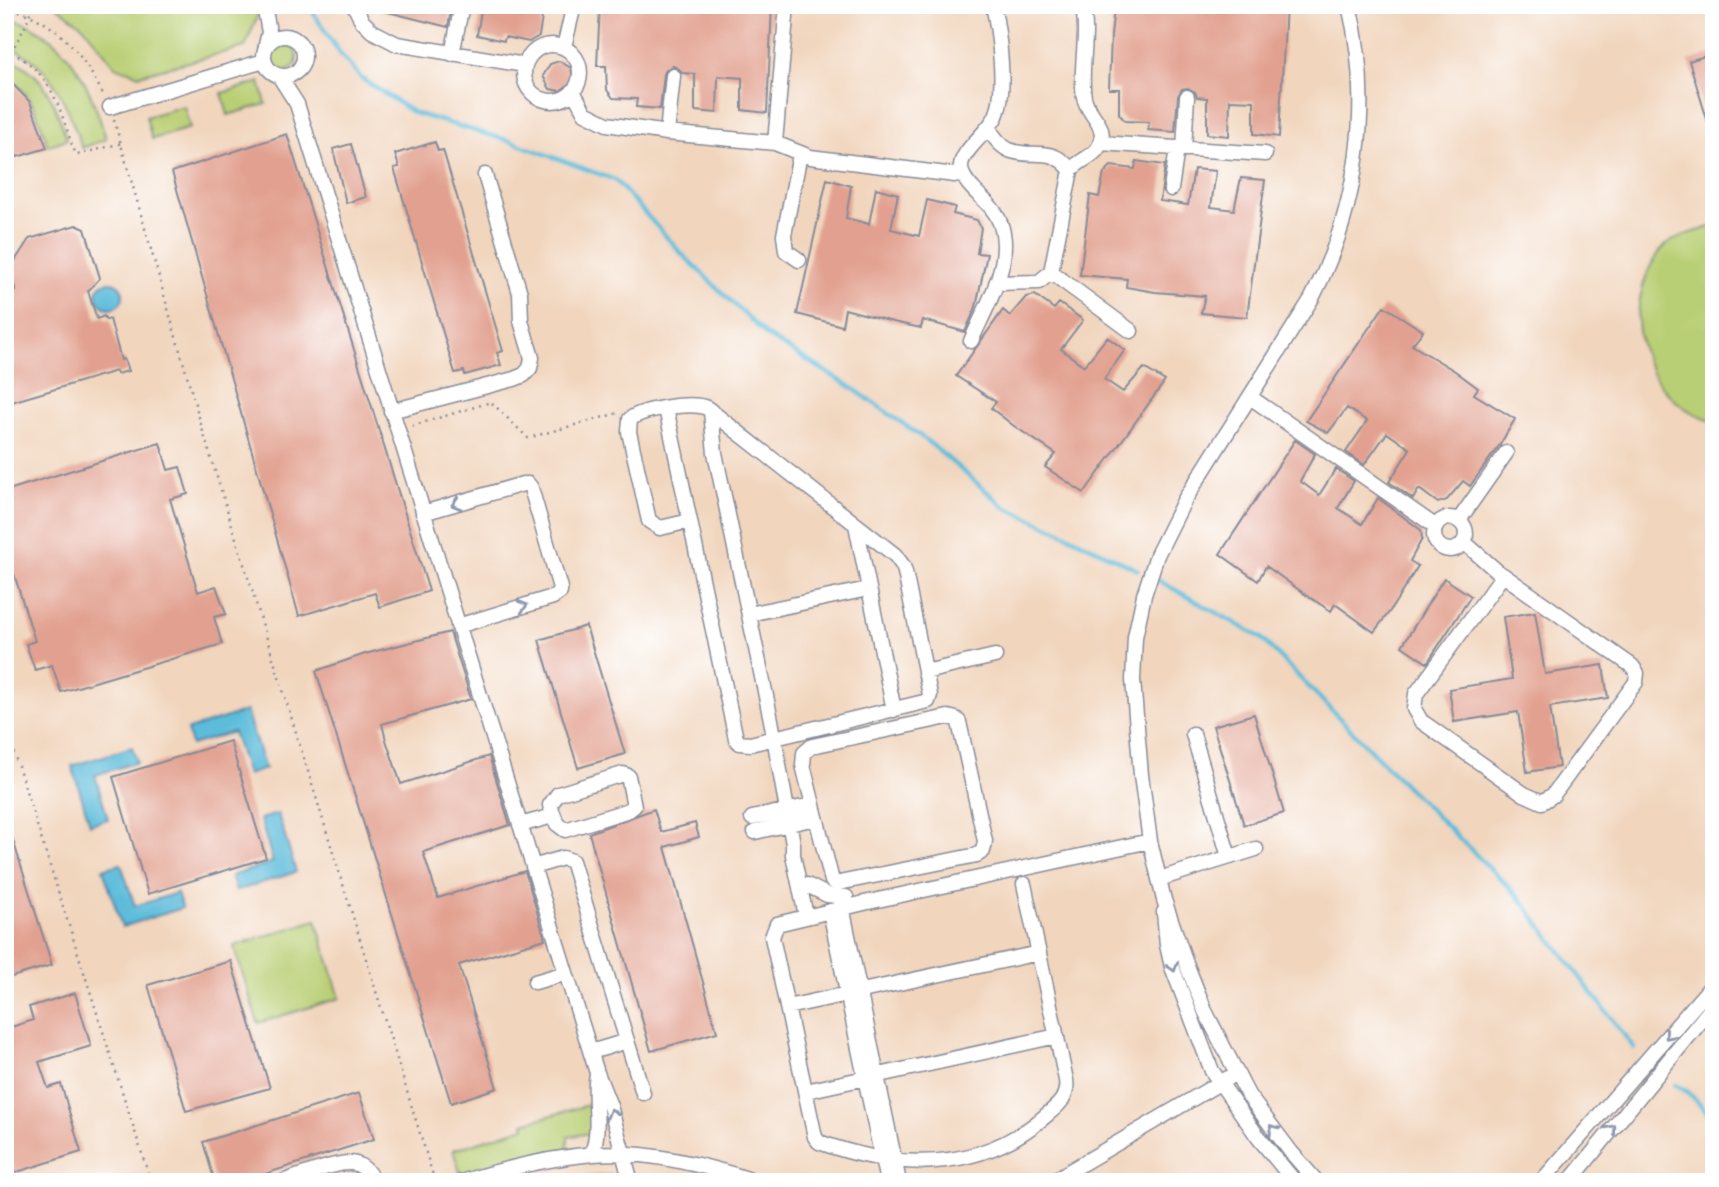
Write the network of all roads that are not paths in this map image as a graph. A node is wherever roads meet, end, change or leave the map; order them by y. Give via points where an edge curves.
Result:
1 (264, 5) edge
2 (271, 5) edge
3 (354, 5) edge
4 (462, 5) edge
5 (574, 5) edge
6 (787, 5) edge
7 (993, 5) edge
8 (1082, 5) edge
9 (1349, 5) edge
10 (292, 37) junction
11 (266, 45) junction
12 (564, 47) junction
13 (452, 54) junction
14 (264, 61) junction
15 (525, 65) junction
16 (299, 69) junction
17 (279, 76) junction
18 (673, 76) dead end
19 (573, 92) junction
20 (1187, 97) dead end
21 (297, 104) junction
22 (110, 107) road end
23 (989, 129) junction
24 (667, 133) junction
25 (775, 143) junction
26 (1101, 143) junction
27 (1181, 149) junction
28 (800, 154) junction
29 (1265, 154) dead end
30 (1071, 170) junction
31 (485, 175) dead end
32 (963, 176) junction
33 (1171, 189) dead end
34 (799, 260) dead end
35 (1051, 272) junction
36 (996, 283) junction
37 (1131, 331) dead end
38 (971, 341) dead end
39 (1250, 397) junction
40 (666, 408) junction
41 (391, 411) junction
42 (711, 412) junction
43 (1506, 453) dead end
44 (423, 513) junction
45 (1459, 520) junction
46 (690, 521) junction
47 (856, 525) junction
48 (1435, 526) junction
49 (1465, 542) junction
50 (1503, 575) junction
51 (868, 589) junction
52 (749, 614) junction
53 (458, 626) junction
54 (995, 656) dead end
55 (925, 672) junction
56 (894, 710) junction
57 (1193, 734) dead end
58 (774, 738) junction
59 (814, 811) junction
60 (553, 816) junction
61 (788, 817) junction
62 (520, 825) junction
63 (753, 825) dead end
64 (1150, 841) junction
65 (793, 844) junction
66 (1256, 849) dead end
67 (1229, 857) junction
68 (533, 867) junction
69 (1159, 879) junction
70 (1024, 884) dead end
71 (807, 885) junction
72 (1164, 900) junction
73 (837, 905) junction
74 (810, 915) junction
75 (1039, 953) junction
76 (566, 973) junction
77 (535, 982) dead end
78 (1714, 983) edge
79 (853, 993) junction
80 (1714, 1005) edge
81 (788, 1007) junction
82 (1057, 1036) junction
83 (627, 1041) junction
84 (591, 1052) junction
85 (597, 1073) junction
86 (1236, 1074) junction
87 (871, 1077) junction
88 (1216, 1077) junction
89 (806, 1091) junction
90 (643, 1093) dead end
91 (1232, 1100) junction
92 (1187, 1104) junction
93 (593, 1154) junction
94 (624, 1154) junction
95 (888, 1161) junction
96 (282, 1182) edge
97 (373, 1182) edge
98 (461, 1182) edge
99 (631, 1182) edge
100 (757, 1182) edge
101 (887, 1182) edge
102 (898, 1182) edge
103 (1051, 1182) edge
104 (1296, 1182) edge
105 (1317, 1182) edge
106 (1541, 1182) edge
107 (1569, 1182) edge

1 - 11 lane via 269,32
2 - 10 lane
3 - 13 lane via 362,21 384,39
4 - 13 lane
5 - 12 lane
6 - 25 lane
7 - 23 lane via 1002,84 997,115
8 - 26 lane via 1085,101 1099,124
9 - 39 lane via 1360,107 1356,165 1346,211 1323,277
10 - 11 lane via 277,37
10 - 16 lane via 304,55
11 - 14 lane
12 - 15 lane via 555,44 536,49
12 - 19 lane via 573,53 580,72
13 - 15 lane
14 - 17 lane
14 - 22 lane
15 - 19 lane via 527,86 544,100 565,98
16 - 17 lane
16 - 21 lane
17 - 21 lane
18 - 24 lane
19 - 24 lane via 585,113 595,120
20 - 27 lane
21 - 41 lane
23 - 30 lane via 1008,150 1056,156
23 - 32 lane via 962,158
24 - 25 lane
25 - 28 lane
26 - 27 lane
26 - 30 lane
27 - 29 lane
27 - 33 lane
28 - 32 lane
28 - 34 lane via 783,235 786,251
30 - 35 lane
31 - 41 lane via 520,293 530,368 514,379
32 - 36 lane via 1002,227 1004,246
35 - 36 lane via 1039,282
35 - 37 lane
36 - 38 lane
39 - 48 lane
39 - 64 lane via 1180,509 1157,555 1144,596 1133,680
40 - 42 lane via 694,404
40 - 46 lane
40 - 46 lane via 635,415 629,432 649,521 660,528
41 - 44 lane
42 - 47 lane
42 - 52 lane via 715,453
43 - 45 lane
44 - 53 lane
53 -> 44 lane via 559,592 531,488 523,484
45 - 48 lane via 1446,519
45 - 49 lane via 1467,530
46 - 58 lane via 734,734 745,745
47 - 51 lane
47 - 55 lane via 904,566
48 - 49 lane via 1433,539 1441,549 1454,550
49 - 50 lane
50 - 50 lane via 1637,673 1636,682 1553,795 1542,802 1421,721 1414,709 1416,694
51 - 52 lane
51 - 56 lane
52 - 58 lane
53 - 62 lane
54 - 55 lane
55 - 56 lane via 928,701
56 - 58 lane
57 - 67 lane
58 - 61 lane
59 - 59 lane via 835,883 977,855 985,848 960,726 953,717 807,749 802,759
59 - 61 lane
60 - 60 lane via 565,830 629,810 635,800 628,776 558,794 550,805
60 - 62 lane
61 - 63 lane
61 - 65 lane
62 - 68 lane
64 - 69 lane
64 - 73 lane
65 - 71 lane
65 - 74 lane
66 - 67 lane
67 - 69 lane
68 - 76 lane
68 - 83 lane via 563,858 572,861
69 - 72 lane
70 - 75 lane
71 - 73 lane
71 - 74 lane
72 - 86 lane via 1205,1011
72 -> 88 lane via 1172,967
73 - 74 lane
73 - 79 lane
74 - 81 lane via 781,921 772,932
75 - 79 lane
75 - 82 lane
76 - 77 lane
76 - 84 lane
78 -> 106 lane
79 - 81 lane
79 - 87 lane
107 -> 80 lane
81 - 89 lane
82 - 87 lane
82 - 95 lane via 1066,1094 1037,1123 1005,1145 970,1156
83 - 84 lane
83 - 90 lane
84 - 85 lane
85 - 93 lane via 599,1125
94 -> 85 lane
86 - 88 lane
105 -> 86 lane via 1283,1143
87 - 89 lane
87 - 95 lane
88 - 91 lane
88 - 92 lane
89 - 95 lane via 820,1142
91 - 92 lane
91 - 104 lane
92 - 103 lane
93 - 94 lane
93 - 98 lane
94 - 99 lane
94 - 100 lane via 727,1172
95 - 101 lane
95 - 102 lane
96 - 97 lane via 348,1163 362,1166

